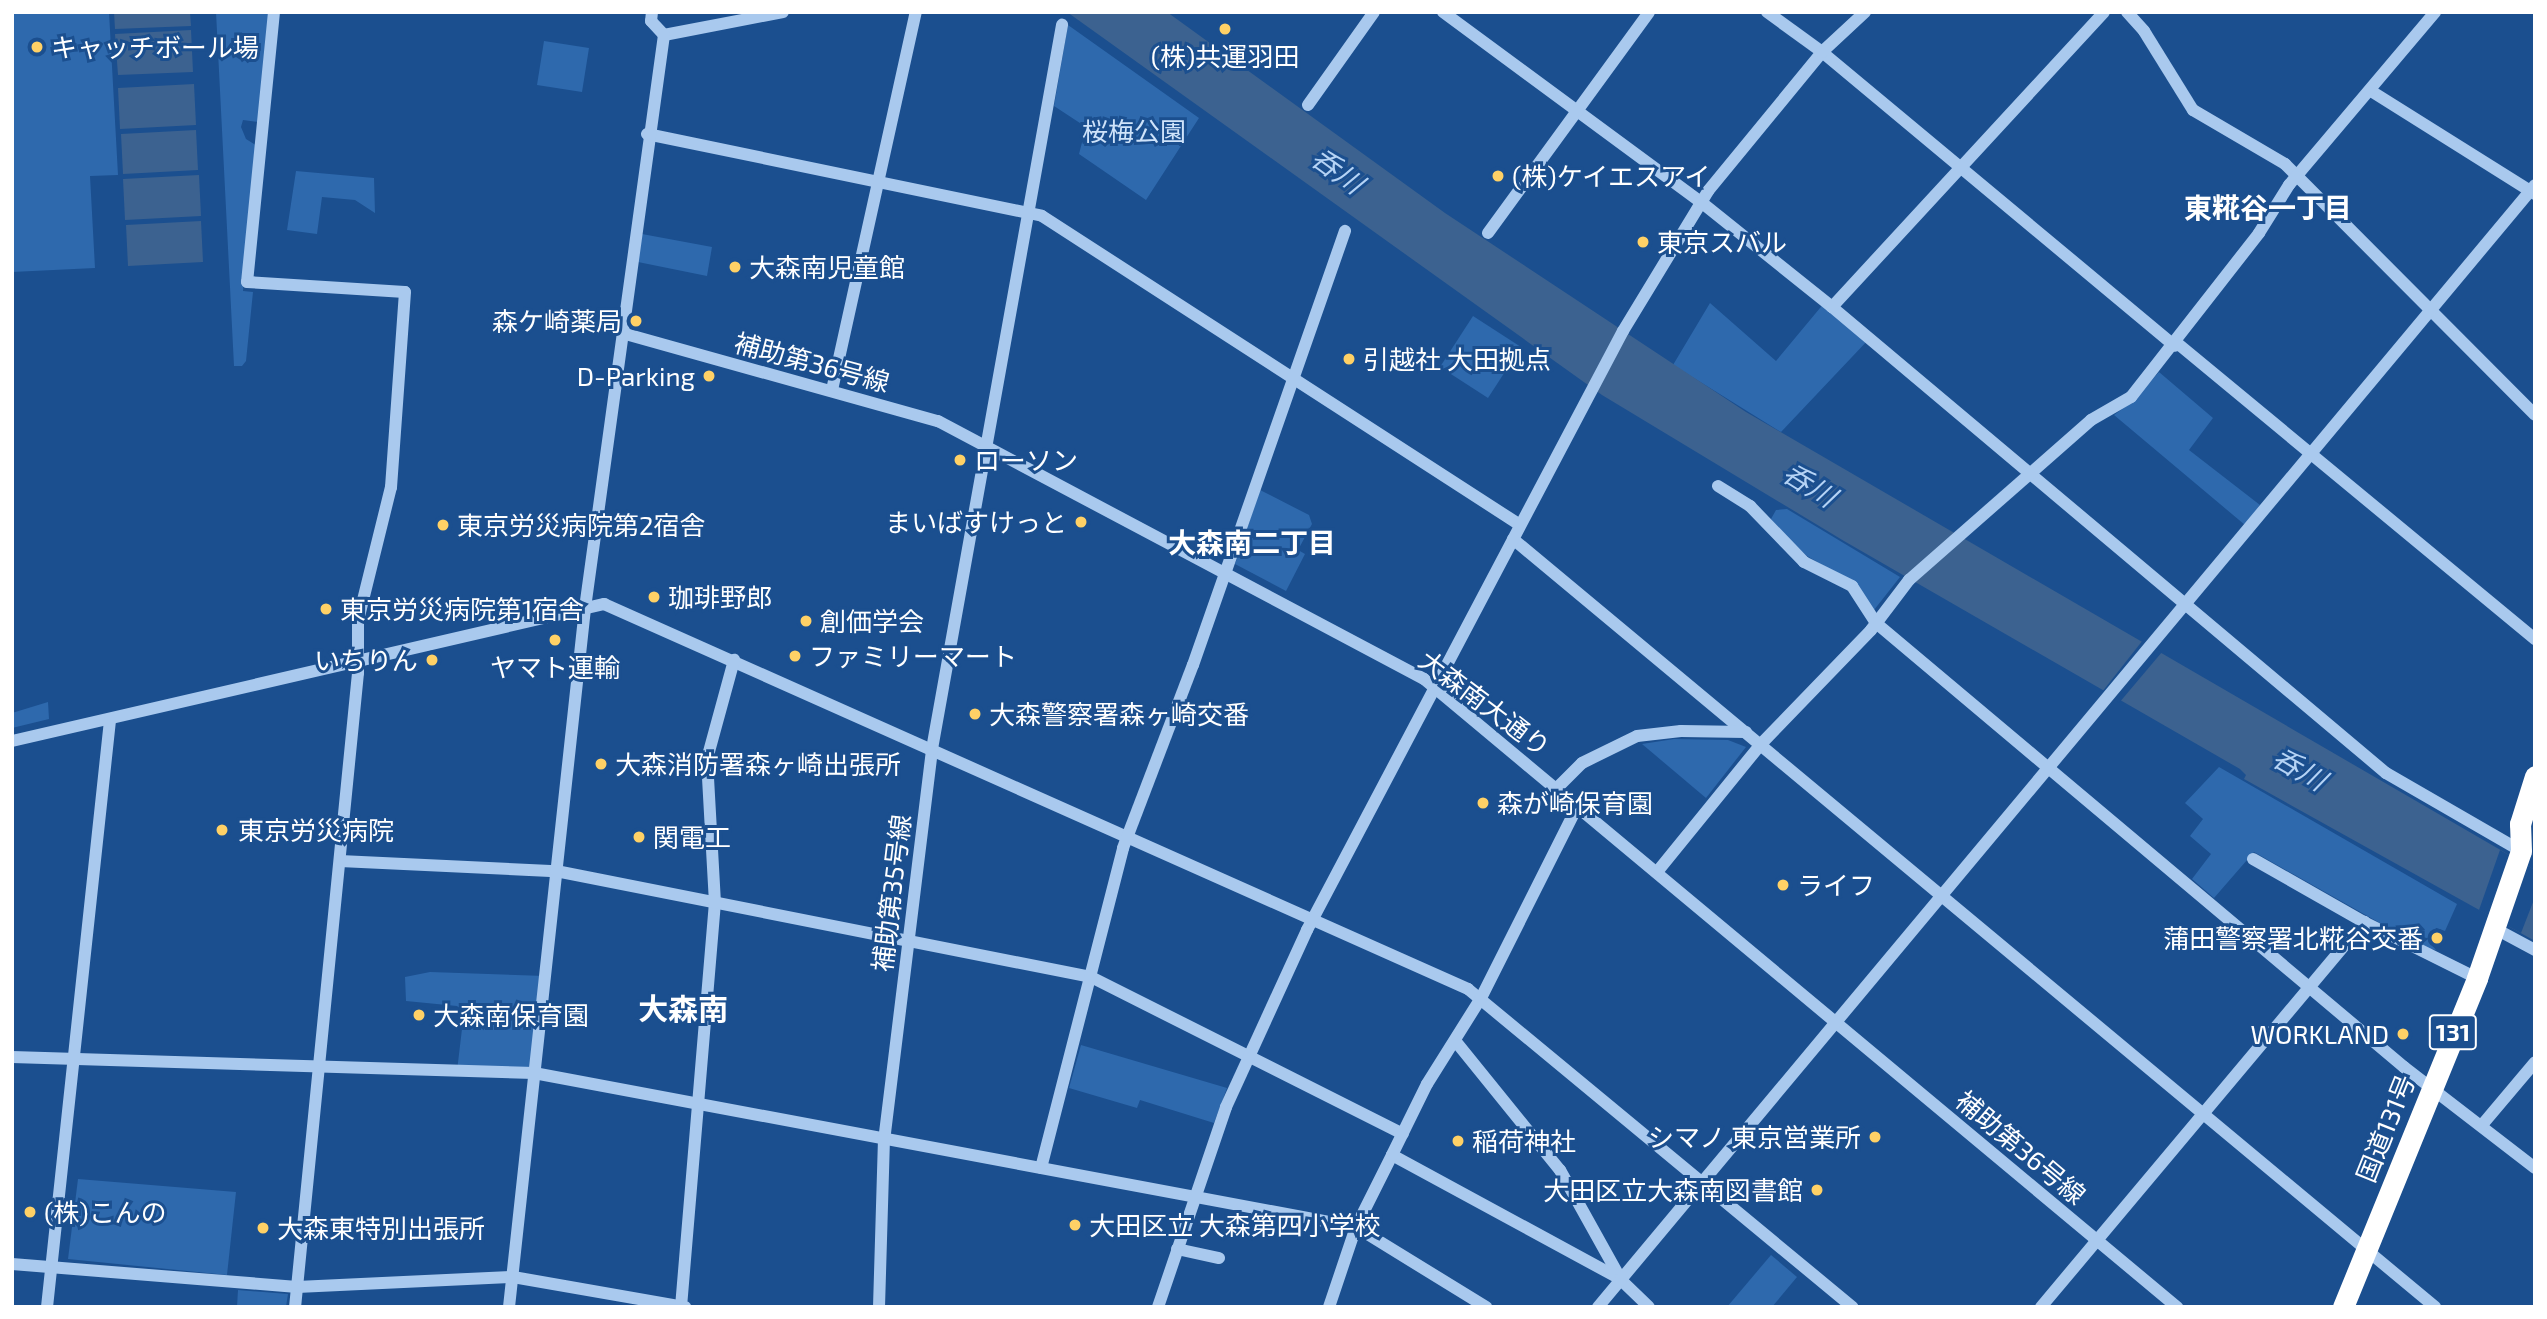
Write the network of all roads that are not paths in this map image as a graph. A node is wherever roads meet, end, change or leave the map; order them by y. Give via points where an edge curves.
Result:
1 (274, 12) edge
2 (652, 12) edge
3 (783, 12) edge
4 (916, 12) edge
5 (1374, 12) edge
6 (1443, 12) edge
7 (1649, 12) edge
8 (1767, 12) edge
9 (1865, 12) edge
10 (2104, 12) edge
11 (2127, 12) edge
12 (2435, 12) edge
13 (1062, 25) dead end
14 (664, 36) junction
15 (1822, 52) junction
16 (2371, 91) junction
17 (1308, 105) dead end
18 (1577, 109) junction
19 (647, 134) junction
20 (1961, 168) junction
21 (2298, 177) junction
22 (879, 181) junction
23 (2533, 190) edge
24 (1701, 202) junction
25 (1027, 212) junction
26 (1345, 230) dead end
27 (1488, 233) dead end
28 (1832, 307) junction
29 (2432, 312) junction
30 (622, 333) junction
31 (2176, 345) junction
32 (1293, 378) junction
33 (832, 390) junction
34 (2535, 415) edge
35 (985, 448) junction
36 (2312, 454) junction
37 (2028, 474) junction
38 (1718, 486) dead end
39 (1520, 525) junction
40 (1513, 539) junction
41 (1225, 574) junction
42 (2186, 606) junction
43 (585, 608) junction
44 (1876, 622) junction
45 (2535, 639) edge
46 (360, 660) junction
47 (734, 660) junction
48 (1436, 687) junction
49 (110, 720) junction
50 (1746, 732) junction
51 (12, 741) edge
52 (1761, 744) junction
53 (932, 749) junction
54 (2049, 768) junction
55 (2535, 776) edge
56 (1557, 788) junction
57 (1578, 805) junction
58 (1128, 837) junction
59 (2525, 849) edge
60 (2253, 859) dead end
61 (340, 860) junction
62 (556, 871) junction
63 (1657, 872) junction
64 (1942, 895) junction
65 (715, 903) junction
66 (1312, 920) junction
67 (2364, 922) junction
68 (2496, 924) junction
69 (907, 943) junction
70 (2535, 950) edge
71 (1091, 977) junction
72 (2477, 978) junction
73 (2310, 986) junction
74 (1481, 998) junction
75 (1836, 1023) junction
76 (1457, 1043) junction
77 (1251, 1054) junction
78 (12, 1057) edge
79 (75, 1059) junction
80 (2535, 1062) edge
81 (320, 1066) junction
82 (534, 1073) junction
83 (2431, 1087) junction
84 (698, 1105) junction
85 (2204, 1113) junction
86 (2482, 1125) junction
87 (1403, 1134) junction
88 (884, 1141) junction
89 (1392, 1154) junction
90 (1041, 1168) junction
91 (2535, 1168) edge
92 (1701, 1182) junction
93 (1195, 1197) junction
94 (1356, 1227) junction
95 (2097, 1240) junction
96 (2365, 1248) junction
97 (1177, 1249) junction
98 (1219, 1258) dead end
99 (12, 1264) edge
100 (52, 1265) junction
101 (513, 1277) junction
102 (1620, 1279) junction
103 (297, 1287) junction
104 (1465, 1294) junction
105 (682, 1306) edge
106 (47, 1307) edge
107 (295, 1307) edge
108 (509, 1307) edge
109 (878, 1307) edge
110 (1158, 1307) edge
111 (1329, 1307) edge
112 (1458, 1307) edge
113 (1486, 1307) edge
114 (1598, 1307) edge
115 (1649, 1307) edge
116 (1852, 1307) edge
117 (2041, 1307) edge
118 (2177, 1307) edge
119 (2343, 1307) edge
120 (2435, 1307) edge

1 - 46 street via 247,282 405,292 391,487 358,620
2 - 14 street via 651,21
3 - 14 street
4 - 22 street
5 - 17 street
6 - 18 street
7 - 18 street
8 - 15 street
9 - 15 street
10 - 20 street
11 - 21 street via 2193,110 2285,164
12 - 16 street
13 - 25 street, 補助第35号線
14 - 19 street
15 - 20 street
15 - 24 street
16 - 21 street
16 - 23 street
18 - 24 street
18 - 27 street
19 - 22 street
19 - 30 street
20 - 28 street
20 - 31 street
21 - 29 street
21 - 31 street
22 - 25 street
22 - 33 street
23 - 29 street
24 - 28 street
24 - 39 street via 1623,331
25 - 32 street via 1053,223
25 - 35 street, 補助第35号線
26 - 32 street
28 - 37 street
29 - 34 street
29 - 36 street
30 - 33 street, 補助第36号線
30 - 43 street
31 - 36 street
31 - 37 street via 2131,397 2091,420
32 - 39 street
32 - 41 street
33 - 35 street, 補助第36号線 via 938,421
35 - 41 street, 大森南大通り
35 - 53 street, 補助第35号線
36 - 42 street
36 - 45 street
37 - 42 street
37 - 44 street via 1909,580
38 - 44 street via 1750,506 1804,562 1852,586
39 - 40 street
40 - 48 street
40 - 50 street
41 - 48 street, 大森南大通り
41 - 58 street
42 - 54 street
42 - 59 street via 2386,773
43 - 46 street
43 - 47 street via 604,604 620,609
43 - 62 street
44 - 52 street
44 - 54 street
46 - 49 street
46 - 61 street
47 - 53 street
47 - 65 street via 707,760
48 - 56 street, 大森南大通り
48 - 66 street
49 - 51 street
49 - 79 street
50 - 52 street
50 - 56 street via 1670,731 1630,738 1582,763
52 - 63 street
52 - 64 street
53 - 58 street
53 - 69 street, 補助第35号線
54 - 64 street
54 - 73 street
55 - 59 highway, 国道131号 / 131 via 2520,824
56 - 57 street, 大森南大通り
57 - 63 street, 大森南大通り
57 - 74 street
58 - 66 street
58 - 71 street
59 - 68 highway, 国道131号 / 131
60 - 67 street
61 - 62 street
61 - 81 street
62 - 65 street
62 - 82 street
63 - 75 street, 大森南大通り
64 - 75 street
64 - 85 street
65 - 69 street
65 - 84 street
66 - 74 street
66 - 77 street
67 - 72 street
67 - 73 street
68 - 70 street
68 - 72 highway, 国道131号 / 131
69 - 71 street
69 - 88 street, 補助第35号線
71 - 77 street
71 - 90 street
72 - 83 highway, 国道131号 / 131
73 - 83 street
73 - 85 street
74 - 76 street
74 - 92 street
75 - 92 street
75 - 95 street, 補助第36号線
76 - 87 street via 1427,1084
76 - 102 street via 1560,1170
77 - 87 street
77 - 93 street
78 - 79 street
79 - 81 street
79 - 100 street
80 - 86 street
81 - 82 street
81 - 103 street
82 - 84 street
82 - 101 street
83 - 86 street
83 - 96 highway, 国道131号 / 131
84 - 88 street
84 - 105 street
85 - 95 street
85 - 96 street
86 - 91 street
87 - 89 street
88 - 90 street
88 - 109 street, 補助第35号線
89 - 94 street
89 - 102 street
90 - 93 street
92 - 102 street
92 - 116 street
93 - 94 street
93 - 97 street
94 - 104 street
94 - 111 street
95 - 117 street
95 - 118 street, 補助第36号線
96 - 119 highway, 国道131号 / 131
96 - 120 street
97 - 98 street
97 - 110 street
99 - 100 street
100 - 103 street
100 - 106 street
101 - 103 street
101 - 105 street
101 - 108 street
102 - 114 street
102 - 115 street
103 - 107 street
104 - 112 street
104 - 113 street

